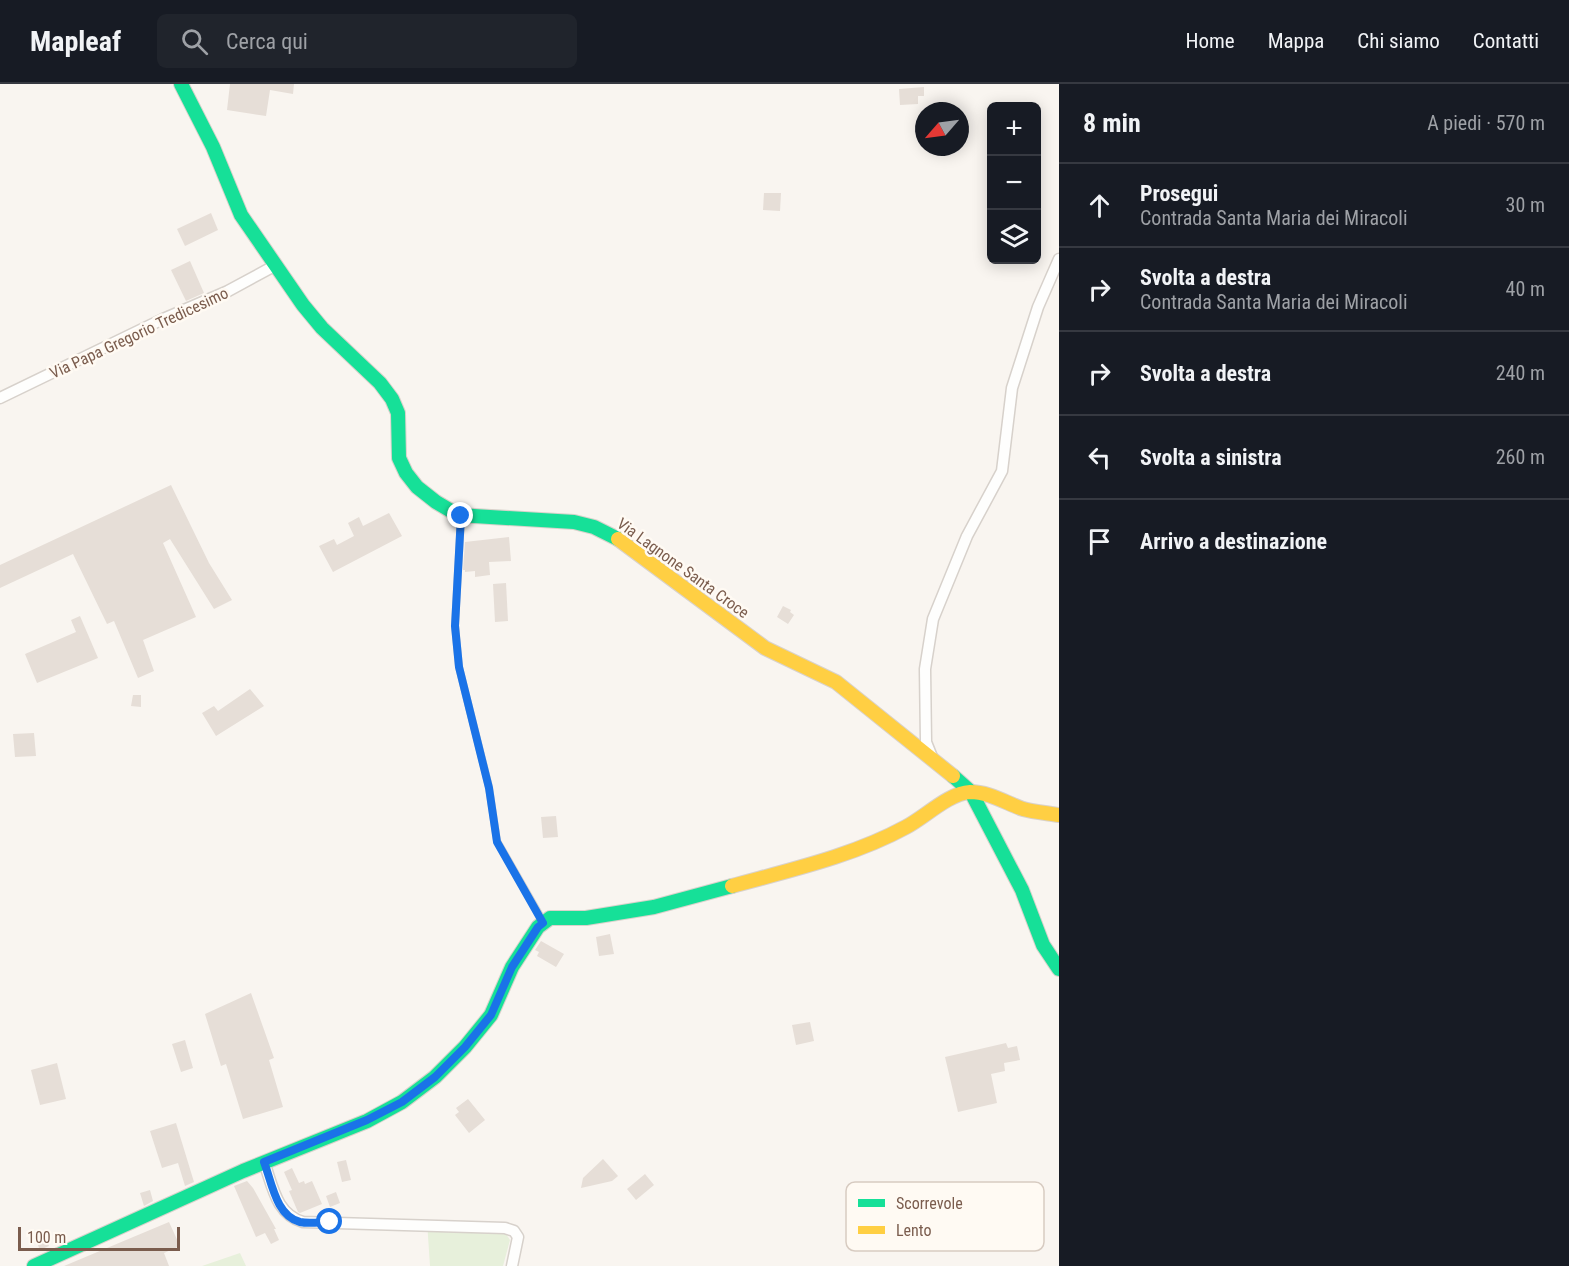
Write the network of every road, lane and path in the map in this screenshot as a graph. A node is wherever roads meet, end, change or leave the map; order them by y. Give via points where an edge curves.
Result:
1 (181, 84) edge
2 (1059, 259) edge
3 (276, 265) junction
4 (0, 398) edge
5 (461, 516) junction
6 (932, 758) junction
7 (971, 792) junction
8 (1059, 815) edge
9 (543, 923) junction
10 (1059, 969) edge
11 (264, 1162) junction
12 (34, 1266) edge
13 (512, 1266) edge

1 - 3 street, Via Lagnone Santa Croce via 241,215
2 - 6 street via 1038,307 1012,388 1002,471 967,536 933,619 925,669 926,742
3 - 4 street, Via Papa Gregorio Tredicesimo
3 - 5 street, Via Lagnone Santa Croce via 322,328 392,399 398,413 399,458 406,473 436,502
5 - 6 street, Via Lagnone Santa Croce via 574,522 615,536 765,648 836,682
5 - 9 lane via 455,626 459,667 489,788 497,842
6 - 7 street, Via Lagnone Santa Croce
7 - 8 street via 1024,809
7 - 9 street via 958,794 907,827 868,845 788,871 654,908 586,918 550,918
7 - 10 street via 1022,890 1043,945
9 - 11 street via 512,967 491,1015 435,1077 402,1102 367,1120
11 - 12 street
11 - 13 street via 281,1208 293,1219 505,1227 518,1237

